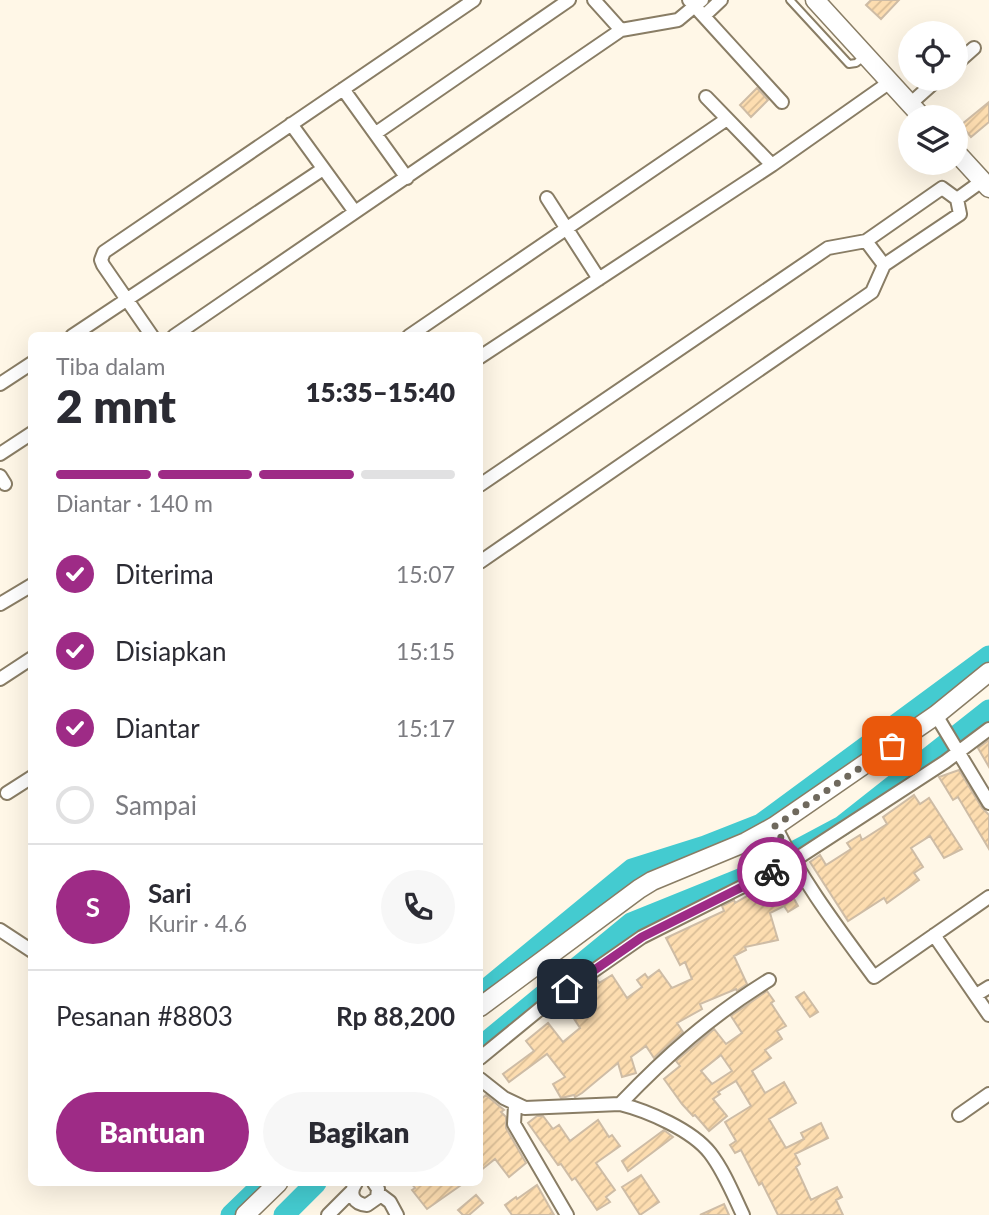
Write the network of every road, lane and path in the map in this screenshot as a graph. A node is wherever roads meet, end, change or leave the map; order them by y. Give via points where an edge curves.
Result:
1 (474, 0) edge
2 (569, 0) edge
3 (594, 0) edge
4 (721, 0) edge
5 (790, 0) edge
6 (815, 0) edge
7 (697, 6) edge
8 (621, 30) junction
9 (974, 48) dead end
10 (968, 53) edge
11 (865, 56) junction
12 (890, 82) junction
13 (343, 89) junction
14 (706, 97) dead end
15 (782, 102) dead end
16 (911, 105) edge
17 (727, 119) junction
18 (290, 124) junction
19 (376, 133) junction
20 (772, 164) junction
21 (968, 165) edge
22 (323, 169) junction
23 (407, 178) junction
24 (986, 184) edge
25 (547, 198) dead end
26 (957, 199) junction
27 (355, 212) junction
28 (567, 230) junction
29 (866, 241) junction
30 (884, 265) junction
31 (598, 279) junction
32 (128, 299) junction
33 (78, 332) edge
34 (149, 332) edge
35 (179, 332) edge
36 (415, 332) edge
37 (483, 355) edge
38 (28, 366) edge
39 (0, 384) edge
40 (28, 436) edge
41 (0, 454) edge
42 (483, 483) edge
43 (483, 560) edge
44 (28, 587) edge
45 (0, 604) edge
46 (28, 661) edge
47 (989, 672) edge
48 (0, 679) edge
49 (939, 721) junction
50 (989, 729) edge
51 (958, 749) junction
52 (28, 780) edge
53 (8, 793) dead end
54 (989, 803) edge
55 (778, 832) junction
56 (791, 858) junction
57 (989, 897) edge
58 (0, 930) edge
59 (934, 935) junction
60 (28, 948) edge
61 (769, 980) dead end
62 (989, 987) edge
63 (976, 995) junction
64 (483, 1005) edge
65 (988, 1011) edge
66 (483, 1056) edge
67 (483, 1081) edge
68 (989, 1094) edge
69 (620, 1104) junction
70 (515, 1105) junction
71 (959, 1115) dead end
72 (275, 1186) edge
73 (354, 1187) edge
74 (376, 1188) edge
75 (367, 1205) junction
76 (245, 1215) edge
77 (328, 1215) edge
78 (356, 1215) edge
79 (397, 1215) edge
80 (567, 1215) edge
81 (743, 1215) edge

1 - 13 street
2 - 19 street
3 - 8 street
4 - 7 street
5 - 11 lane via 849,64
6 - 11 street
7 - 8 street via 678,20
7 - 15 street
8 - 23 street
9 - 10 street
11 - 12 street
12 - 16 street
12 - 20 street
13 - 18 street
13 - 19 street
14 - 17 street
17 - 20 street
17 - 28 street
18 - 22 street
18 - 32 street via 104,252 103,265
19 - 23 street
20 - 31 street
21 - 24 street
22 - 27 street
22 - 32 street
23 - 27 street
24 - 26 street
25 - 28 street
26 - 29 street via 942,188
26 - 30 street via 960,214
27 - 35 street
28 - 31 street
28 - 36 street
29 - 30 street
29 - 42 street via 828,248
30 - 43 street via 872,292
31 - 37 street
32 - 33 street
32 - 34 street
38 - 39 street
40 - 41 street
44 - 45 street
46 - 48 street
47 - 49 street
49 - 51 street
49 - 55 street
50 - 51 street
51 - 54 street
51 - 56 street
52 - 53 street
55 - 56 street
55 - 64 street via 652,881
56 - 59 street via 874,978
56 - 66 street via 642,937 546,1004
57 - 59 street
58 - 60 street
59 - 63 street
61 - 69 street via 707,1022
62 - 63 street
63 - 65 street
67 - 70 street
68 - 71 street
69 - 70 street via 535,1109
69 - 81 street via 697,1140 724,1175
70 - 80 street via 514,1124
72 - 76 street
73 - 75 street via 356,1202
73 - 77 street
74 - 75 street via 375,1201
74 - 79 street
75 - 78 street

